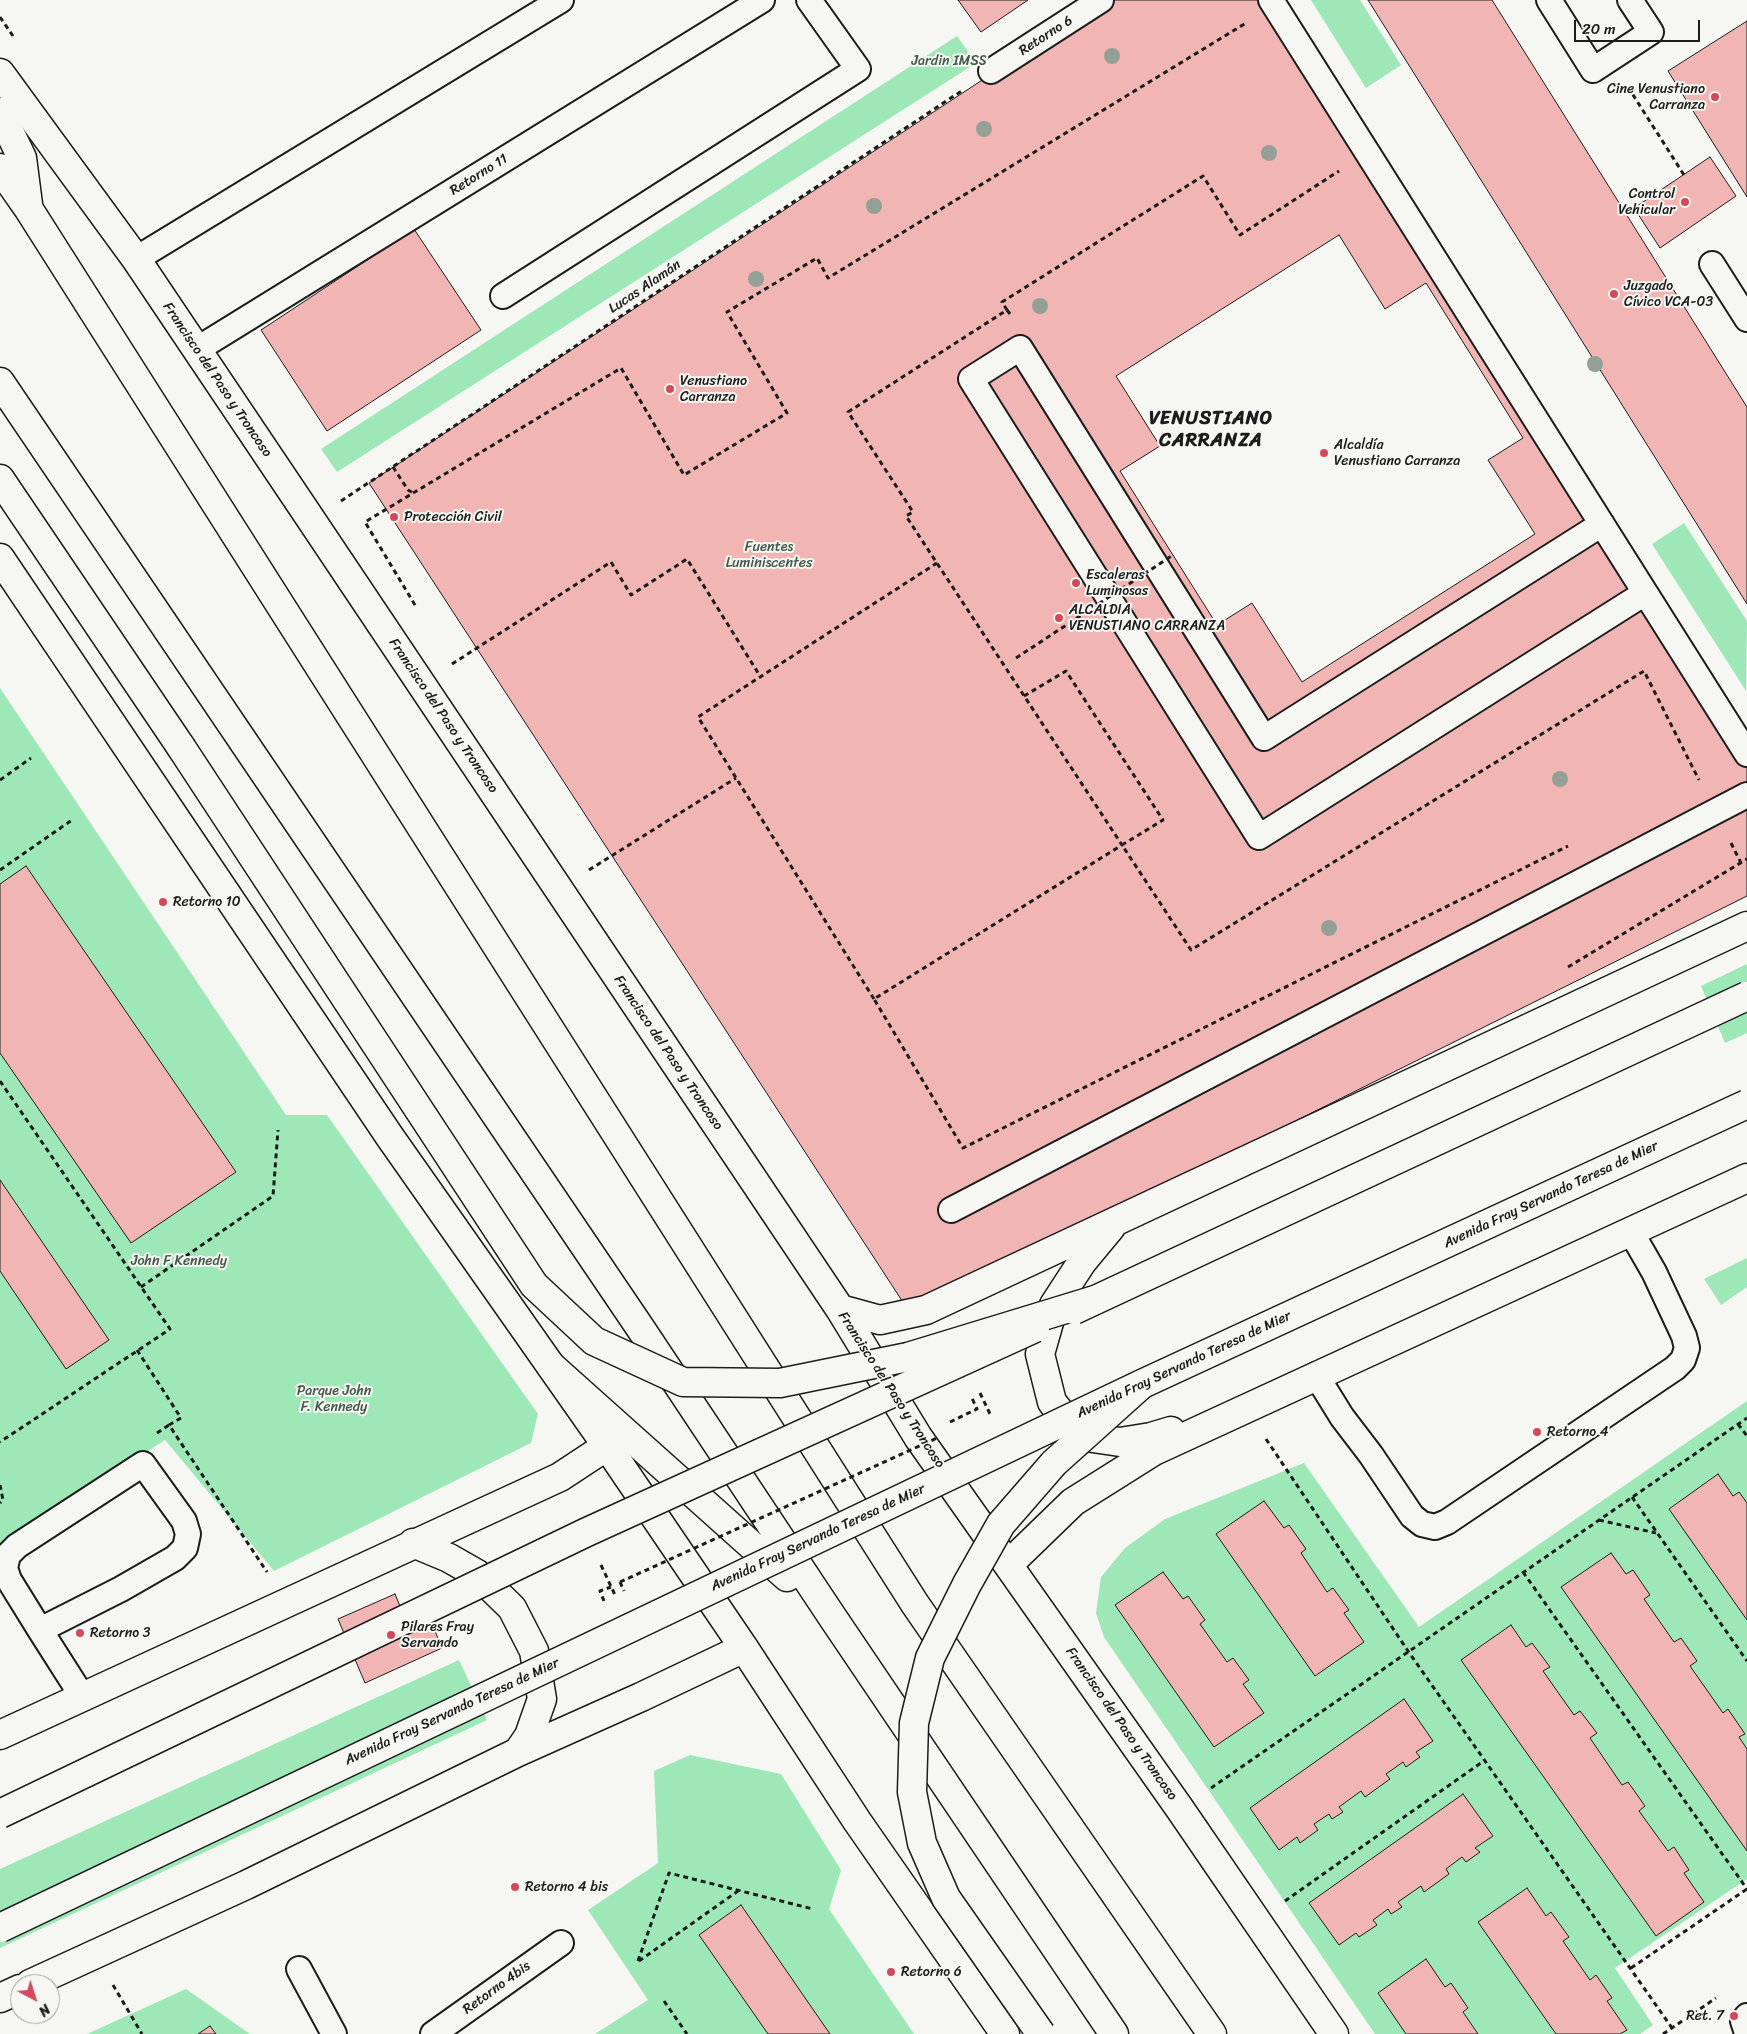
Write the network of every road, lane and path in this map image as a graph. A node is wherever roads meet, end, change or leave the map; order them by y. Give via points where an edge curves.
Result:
1 (561, 0) edge
2 (762, 0) edge
3 (809, 0) edge
4 (1101, 0) edge
5 (1549, 0) edge
6 (1630, 0) edge
7 (1272, 2) edge
8 (991, 71) joint
9 (0, 73) edge
10 (0, 112) edge
11 (1368, 153) junction
12 (0, 168) edge
13 (28, 208) junction
14 (136, 259) junction
15 (1712, 264) dead end
16 (503, 296) dead end
17 (1008, 310) junction
18 (1013, 318) dead end
19 (1747, 319) edge
20 (196, 350) junction
21 (941, 352) junction
22 (947, 360) dead end
23 (0, 382) edge
24 (393, 468) junction
25 (0, 479) edge
26 (413, 493) junction
27 (312, 521) junction
28 (1602, 524) junction
29 (0, 558) edge
30 (1165, 560) junction
31 (937, 563) junction
32 (1646, 593) junction
33 (1108, 597) junction
34 (416, 606) dead end
35 (446, 656) dead end
36 (1016, 658) dead end
37 (760, 676) junction
38 (1747, 754) edge
39 (31, 758) dead end
40 (736, 778) junction
41 (0, 780) edge
42 (1691, 785) dead end
43 (1747, 795) edge
44 (1715, 811) junction
45 (72, 820) dead end
46 (1575, 843) dead end
47 (1741, 863) dead end
48 (0, 870) edge
49 (586, 872) dead end
50 (1747, 926) edge
51 (1747, 996) edge
52 (874, 999) junction
53 (0, 1081) edge
54 (1747, 1104) edge
55 (278, 1130) dead end
56 (1747, 1178) edge
57 (951, 1210) dead end
58 (1115, 1222) junction
59 (1631, 1232) junction
60 (141, 1287) junction
61 (1095, 1300) junction
62 (840, 1309) junction
63 (136, 1350) junction
64 (551, 1366) junction
65 (1316, 1375) junction
66 (1142, 1384) junction
67 (1246, 1409) junction
68 (990, 1414) dead end
69 (981, 1418) dead end
70 (1747, 1418) edge
71 (1738, 1424) junction
72 (945, 1435) dead end
73 (1747, 1436) edge
74 (0, 1442) edge
75 (607, 1446) junction
76 (0, 1485) edge
77 (1632, 1497) junction
78 (0, 1503) edge
79 (1599, 1520) junction
80 (1657, 1533) junction
81 (413, 1543) junction
82 (1009, 1564) junction
83 (1523, 1572) junction
84 (620, 1582) dead end
85 (286, 1602) junction
86 (833, 1618) junction
87 (40, 1630) junction
88 (744, 1648) junction
89 (1408, 1651) junction
90 (1747, 1661) edge
91 (82, 1696) junction
92 (0, 1735) edge
93 (518, 1752) junction
94 (1485, 1760) junction
95 (1180, 1809) junction
96 (0, 1814) edge
97 (1747, 1889) edge
98 (739, 1891) junction
99 (813, 1909) dead end
100 (1256, 1921) junction
101 (0, 1928) edge
102 (561, 1942) dead end
103 (95, 1953) junction
104 (1631, 1968) junction
105 (299, 1969) dead end
106 (51, 1974) edge
107 (1717, 1997) dead end
108 (664, 2001) dead end
109 (1672, 2028) junction
110 (142, 2034) edge
111 (334, 2034) edge
112 (433, 2034) edge
113 (687, 2034) edge
114 (1005, 2034) edge
115 (1042, 2034) edge
116 (1114, 2034) edge
117 (1212, 2034) edge
118 (1334, 2034) edge
119 (1663, 2034) edge

1 - 14 lane
2 - 20 lane, Retorno 11
3 - 16 lane via 858,69
4 - 8 lane, Retorno 6
5 - 6 lane via 1593,70 1651,32
7 - 11 lane
7 - 26 path via 828,278 817,258 727,312 787,413 684,475 621,368
8 - 24 path, Lucas Alamán
9 - 14 main road, Francisco del Paso y Troncoso
10 - 13 main road via 22,158
11 - 17 path via 1240,235 1203,176 1002,302
11 - 28 lane
12 - 13 main road
13 - 117 main road via 910,1596
14 - 20 main road, Francisco del Paso y Troncoso
15 - 19 lane
17 - 18 path
17 - 21 path
20 - 27 main road, Francisco del Paso y Troncoso
21 - 22 path
21 - 31 path via 848,412 913,512 906,516
23 - 86 main road via 642,1329
24 - 26 path
24 - 27 path, Lucas Alamán
25 - 61 main road, bridge via 181,747 534,1285 594,1341 682,1382 780,1383 908,1357
26 - 34 path via 365,522
27 - 62 main road, Francisco del Paso y Troncoso
28 - 30 lane via 1264,738
28 - 32 lane
29 - 64 main road via 379,1120
30 - 33 path, bridge
30 - 33 lane via 1020,348 972,379
31 - 37 path
31 - 52 path via 1122,845
32 - 33 lane via 1259,837
32 - 38 lane
33 - 36 path, bridge
35 - 37 path via 451,665 611,562 631,595 686,559
37 - 40 path via 698,718
39 - 41 path
40 - 49 path
40 - 52 path
42 - 44 path via 1700,781
43 - 44 lane
44 - 47 path
44 - 57 lane
45 - 48 path
46 - 52 path via 963,1148
50 - 58 main road
51 - 61 main road, bridge
53 - 60 path
54 - 66 main road, Avenida Fray Servando Teresa de Mier, bridge
55 - 60 path via 273,1196
56 - 59 main road
58 - 62 main road via 926,1310 880,1320
58 - 67 main road via 1082,1262 1054,1305 1040,1354 1052,1402 1079,1436 1120,1442 1152,1437
59 - 65 main road
59 - 65 lane via 1684,1336 1683,1360 1447,1522 1435,1527 1422,1524 1412,1516
60 - 63 path via 170,1329
61 - 96 main road, bridge via 587,1532
62 - 82 main road, Francisco del Paso y Troncoso via 918,1437
63 - 74 path
63 - 85 path via 180,1418 169,1425
64 - 75 main road
64 - 86 main road
65 - 67 main road
66 - 101 main road, Avenida Fray Servando Teresa de Mier, bridge
66 - 115 main road, bridge via 1054,1463 1001,1524 930,1658 914,1723 912,1792 922,1844 946,1898
67 - 82 main road via 1154,1450 1073,1502
67 - 89 path
68 - 69 path
70 - 71 path
71 - 73 path
71 - 77 path
72 - 84 path, bridge
75 - 81 main road via 560,1477
75 - 88 main road
76 - 78 path via 3,1500
77 - 79 path
77 - 80 path
79 - 80 path
79 - 83 path
80 - 90 path
81 - 85 main road
81 - 93 main road via 477,1574 512,1608 534,1651 542,1698 530,1736
82 - 95 main road, Francisco del Paso y Troncoso
83 - 89 path
83 - 97 path
85 - 91 main road
86 - 116 main road
87 - 87 lane via 128,1585 175,1558 185,1548 188,1534 184,1521 143,1464 17,1546 8,1556 5,1568 9,1580
87 - 91 lane
88 - 93 main road
88 - 114 main road via 857,1821
89 - 94 path
89 - 95 path
91 - 92 main road
93 - 103 main road via 246,1885
94 - 100 path
94 - 104 path
95 - 100 main road, Francisco del Paso y Troncoso
97 - 104 path
98 - 98 path via 692,1923 638,1962 669,1873
98 - 99 path
100 - 118 main road, Francisco del Paso y Troncoso
102 - 112 lane, Retorno 4bis
103 - 106 main road
103 - 110 path
104 - 109 path
105 - 111 lane
107 - 109 path
108 - 113 path
109 - 119 path

